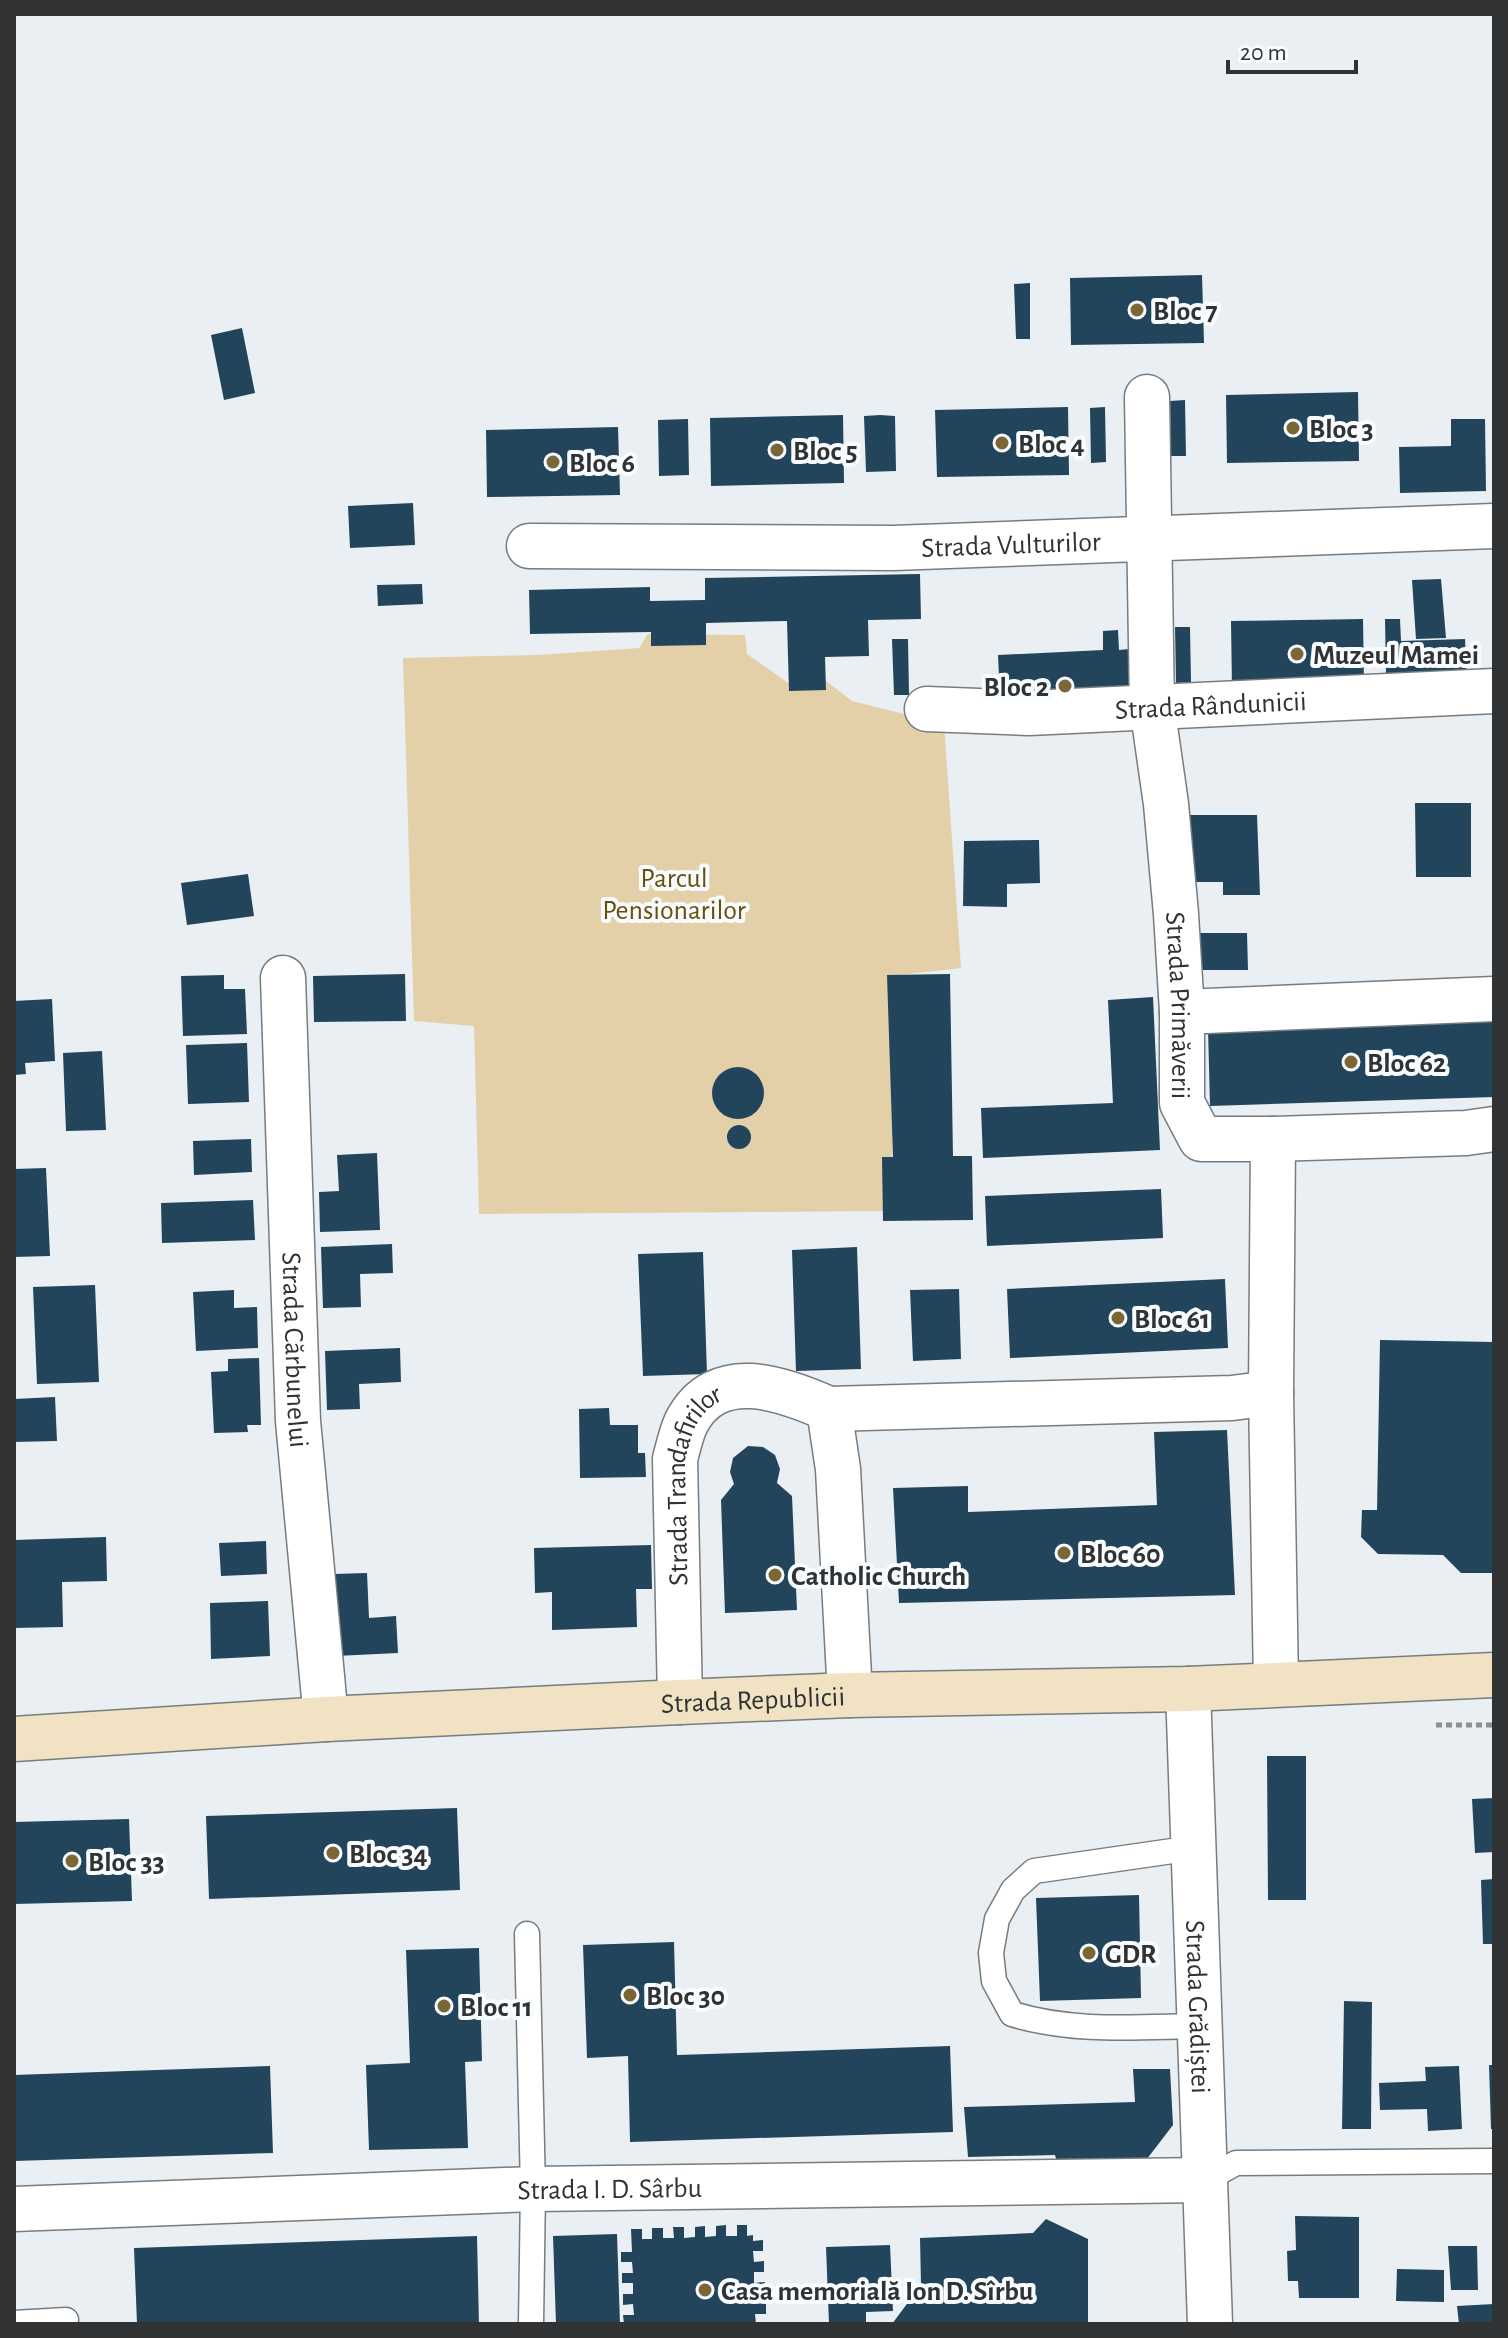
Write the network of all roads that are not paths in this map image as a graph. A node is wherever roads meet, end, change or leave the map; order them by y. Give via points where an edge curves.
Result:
1 (1147, 397) dead end
2 (1494, 526) edge
3 (1151, 539) junction
4 (529, 546) dead end
5 (1494, 691) edge
6 (1152, 706) junction
7 (927, 709) dead end
8 (283, 978) dead end
9 (1494, 999) edge
10 (1182, 1012) junction
11 (1494, 1129) edge
12 (1273, 1139) junction
13 (1271, 1393) junction
14 (829, 1409) junction
15 (1494, 1675) edge
16 (1276, 1684) junction
17 (1188, 1689) junction
18 (850, 1695) junction
19 (680, 1702) junction
20 (326, 1719) junction
21 (14, 1739) edge
22 (1193, 1848) junction
23 (527, 1934) dead end
24 (1200, 2026) junction
25 (1494, 2161) edge
26 (1205, 2180) junction
27 (533, 2189) junction
28 (14, 2209) edge
29 (66, 2320) dead end
30 (14, 2323) edge
31 (531, 2324) edge
32 (1210, 2324) edge

1 - 3 street, Strada Primăverii
2 - 3 street, Strada Vulturilor
3 - 4 street, Strada Vulturilor via 893,548
3 - 6 street, Strada Primăverii
5 - 6 street, Strada Rândunicii
6 - 7 street, Strada Rândunicii via 1029,713
6 - 10 street, Strada Primăverii via 1166,804
8 - 20 street, Strada Cărbunelui via 298,1421
9 - 10 street
10 - 12 street, Strada Primăverii via 1182,1103 1201,1139
11 - 12 street
12 - 13 street
13 - 14 street
13 - 16 street
14 - 18 street via 838,1469
14 - 19 street, Strada Trandafirilor via 781,1389 736,1386 707,1395 686,1423 675,1459
15 - 16 main road, Strada Republicii
16 - 17 main road, Strada Republicii
17 - 18 main road, Strada Republicii
17 - 22 street, Strada Grădiștei
18 - 19 main road, Strada Republicii
19 - 20 main road, Strada Republicii
20 - 21 main road, Strada Republicii
22 - 24 street, Strada Grădiștei
22 - 24 lane via 1034,1871 1013,1890 997,1919 991,1953 994,1981 1012,2014 1083,2029
23 - 27 lane
24 - 26 street, Strada Grădiștei
25 - 26 lane via 1236,2163
26 - 27 street, Strada I. D. Sârbu
26 - 32 street, Strada Grădiștei
27 - 28 street, Strada I. D. Sârbu
27 - 31 lane
29 - 30 lane

